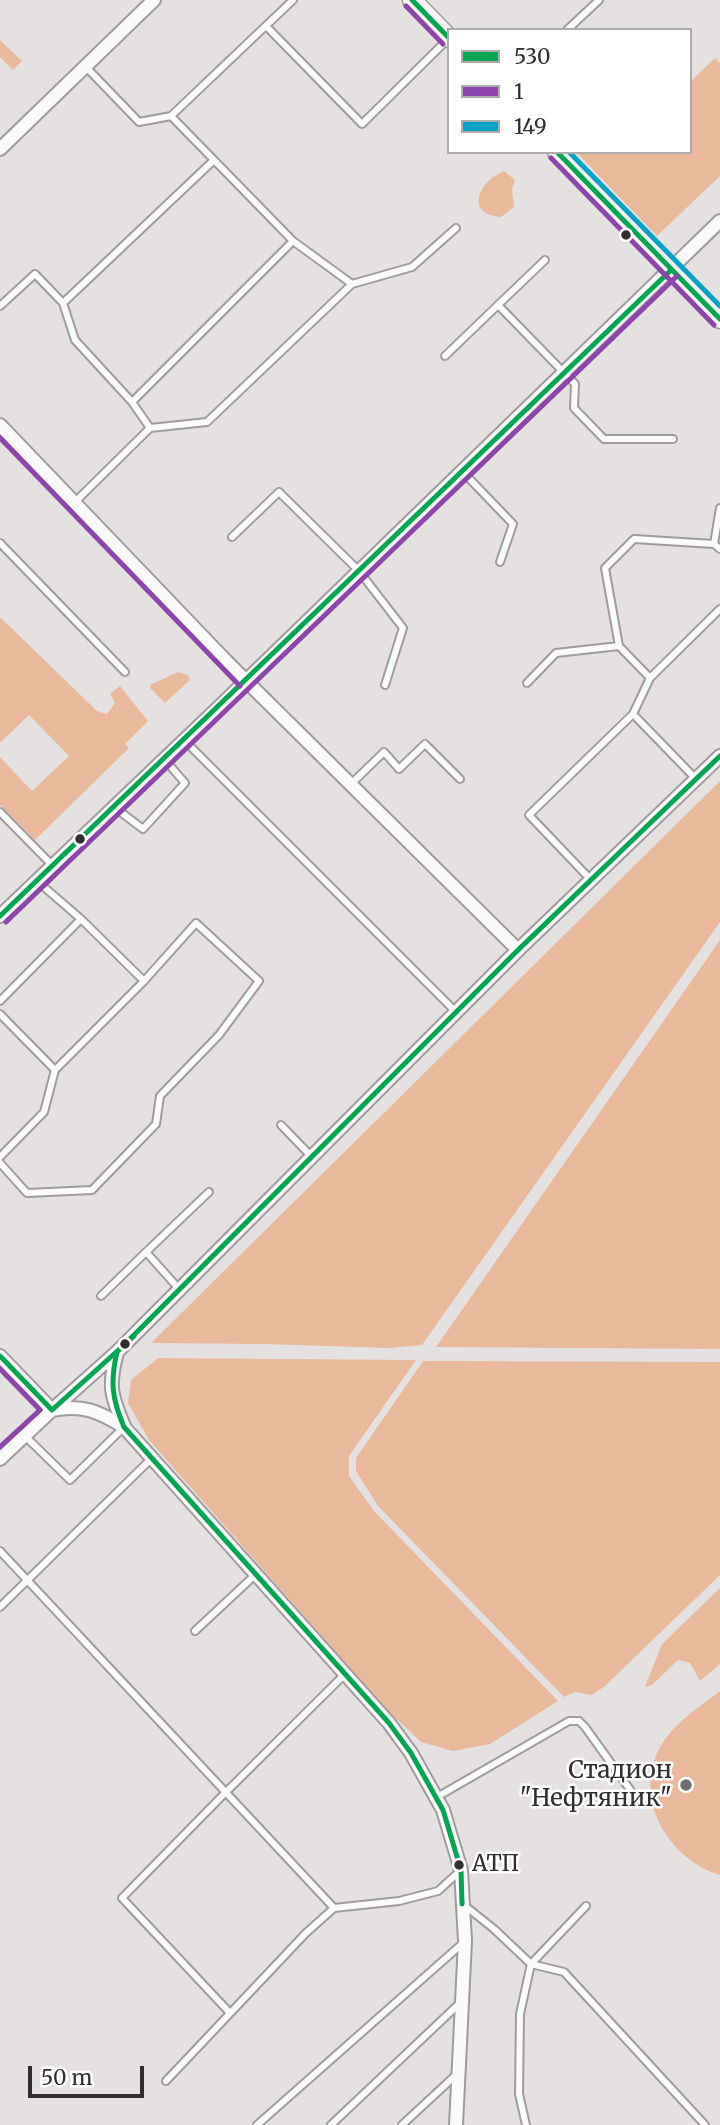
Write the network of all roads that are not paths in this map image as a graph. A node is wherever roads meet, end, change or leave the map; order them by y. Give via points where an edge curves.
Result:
1 (154, 0) edge
2 (293, 0) edge
3 (412, 0) edge
4 (599, 0) edge
5 (266, 26) junction
6 (569, 28) edge
7 (447, 36) edge
8 (447, 40) edge
9 (85, 66) junction
10 (171, 116) junction
11 (0, 149) edge
12 (559, 154) edge
13 (214, 160) junction
14 (720, 220) edge
15 (456, 228) dead end
16 (293, 241) junction
17 (545, 260) dead end
18 (671, 270) junction
19 (352, 284) junction
20 (63, 303) junction
21 (498, 305) junction
22 (0, 306) edge
23 (720, 319) edge
24 (445, 356) dead end
25 (564, 372) junction
26 (132, 402) junction
27 (0, 425) edge
28 (150, 428) junction
29 (673, 439) dead end
30 (461, 471) junction
31 (74, 503) junction
32 (720, 508) edge
33 (232, 537) dead end
34 (0, 543) edge
35 (717, 547) edge
36 (500, 562) dead end
37 (359, 570) junction
38 (720, 609) edge
39 (619, 646) junction
40 (125, 672) dead end
41 (650, 678) junction
42 (246, 680) junction
43 (527, 682) dead end
44 (385, 685) dead end
45 (633, 714) junction
46 (184, 740) junction
47 (720, 756) edge
48 (164, 758) junction
49 (460, 779) dead end
50 (696, 779) junction
51 (351, 784) junction
52 (114, 806) junction
53 (0, 812) edge
54 (52, 866) junction
55 (591, 880) junction
56 (37, 881) junction
57 (0, 916) edge
58 (81, 919) junction
59 (518, 950) junction
60 (144, 981) junction
61 (0, 1001) edge
62 (456, 1012) junction
63 (0, 1014) edge
64 (55, 1070) junction
65 (281, 1125) dead end
66 (0, 1157) edge
67 (312, 1157) junction
68 (0, 1163) edge
69 (209, 1192) dead end
70 (146, 1252) junction
71 (180, 1290) junction
72 (101, 1296) dead end
73 (117, 1352) junction
74 (0, 1356) edge
75 (52, 1410) junction
76 (124, 1427) junction
77 (25, 1436) junction
78 (152, 1458) junction
79 (0, 1459) edge
80 (0, 1551) edge
81 (256, 1574) junction
82 (27, 1580) junction
83 (0, 1607) edge
84 (195, 1631) dead end
85 (346, 1674) junction
86 (631, 1791) dead end
87 (226, 1792) junction
88 (437, 1797) junction
89 (460, 1870) junction
90 (462, 1904) junction
91 (586, 1906) dead end
92 (334, 1908) junction
93 (466, 1941) junction
94 (531, 1964) junction
95 (461, 2002) junction
96 (230, 2013) junction
97 (458, 2072) junction
98 (166, 2081) dead end
99 (257, 2125) edge
100 (331, 2125) edge
101 (402, 2125) edge
102 (456, 2125) edge
103 (526, 2125) edge
104 (705, 2125) edge

1 - 9 street
2 - 5 lane
3 - 7 street
4 - 6 lane
5 - 8 lane via 362,124
5 - 10 lane
9 - 10 lane via 139,122
9 - 11 street
10 - 13 lane
12 - 18 street
13 - 16 lane
13 - 20 lane
14 - 18 street
15 - 19 lane via 412,267
16 - 19 lane
16 - 26 lane
17 - 21 lane
18 - 23 street
18 - 25 street
19 - 28 lane via 207,422
20 - 22 lane via 35,274
20 - 26 lane via 75,340
21 - 24 lane
21 - 25 lane
25 - 29 lane via 575,384 574,408 604,439
25 - 30 street
26 - 28 lane
27 - 31 street
28 - 31 lane
30 - 36 lane via 513,524
30 - 37 street
31 - 42 street
32 - 35 lane
33 - 37 lane via 279,492
34 - 40 lane
35 - 39 lane via 634,538 605,568
37 - 42 street
37 - 44 lane via 403,628
38 - 41 lane
39 - 41 lane
39 - 43 lane via 556,653
41 - 45 lane
42 - 46 street
42 - 51 street
45 - 50 lane
45 - 55 lane via 529,815
46 - 48 street
46 - 62 lane
47 - 50 street
48 - 52 street
48 - 52 lane via 185,783 142,829
49 - 51 lane via 425,744 399,769 384,752
50 - 55 street
51 - 59 street
52 - 54 street
53 - 54 lane
54 - 56 street
55 - 59 street
56 - 57 street
56 - 58 lane
58 - 60 lane
58 - 61 lane
59 - 62 street
60 - 64 lane
60 - 68 lane via 196,923 259,981 219,1035 160,1096 156,1124 92,1190 27,1193
62 - 67 street
63 - 64 lane
64 - 66 lane via 44,1112
65 - 67 lane
67 - 71 street
69 - 70 lane
70 - 71 lane
70 - 72 lane
71 - 73 street
73 - 75 street
73 - 76 street via 111,1375 113,1400
74 - 75 street
75 - 76 street via 72,1406 91,1410
75 - 77 street
76 - 77 lane via 70,1480
76 - 78 street
77 - 79 street
78 - 81 street
78 - 82 lane
80 - 82 lane
81 - 84 lane
81 - 85 street
82 - 83 lane
82 - 87 lane
85 - 87 lane
85 - 88 street via 389,1723
86 - 88 lane via 585,1727 579,1721 569,1721
87 - 92 lane
87 - 96 lane via 122,1898
88 - 89 street
89 - 90 street
89 - 92 lane via 438,1891 399,1901
90 - 93 street
90 - 94 lane
91 - 94 lane
92 - 96 lane
93 - 95 street
93 - 99 lane
94 - 103 lane via 520,2014 519,2094
94 - 104 lane via 564,1972
95 - 97 street
95 - 100 lane
96 - 98 lane
97 - 101 lane
97 - 102 street

